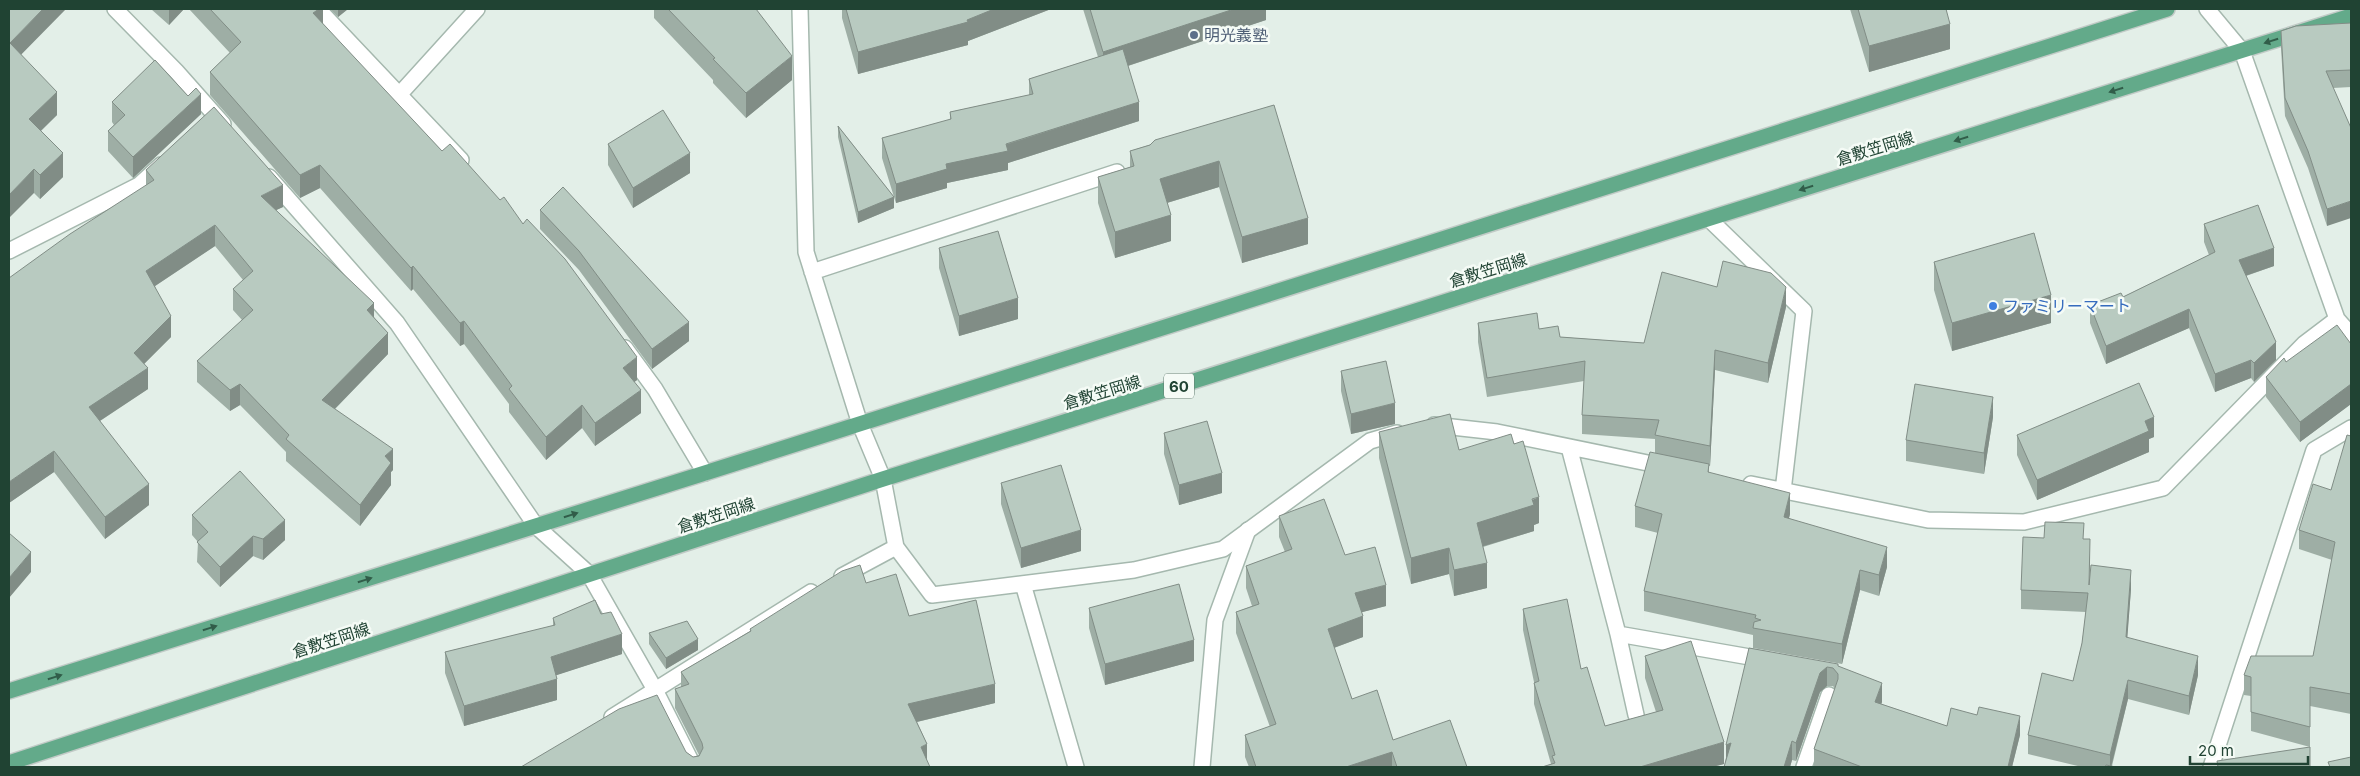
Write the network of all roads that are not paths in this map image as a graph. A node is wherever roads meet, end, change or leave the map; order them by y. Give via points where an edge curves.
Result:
1 (115, 9) edge
2 (318, 9) edge
3 (477, 9) edge
4 (800, 9) edge
5 (2167, 9) edge
6 (2206, 9) edge
7 (2351, 16) edge
8 (2242, 51) junction
9 (399, 94) junction
10 (214, 115) junction
11 (201, 127) edge
12 (234, 137) edge
13 (174, 153) edge
14 (260, 167) edge
15 (1129, 168) edge
16 (473, 172) edge
17 (1709, 219) junction
18 (9, 251) edge
19 (812, 272) junction
20 (2344, 321) edge
21 (2351, 335) edge
22 (616, 336) edge
23 (860, 424) junction
24 (2351, 428) edge
25 (1569, 447) junction
26 (1686, 471) edge
27 (705, 473) junction
28 (883, 479) junction
29 (1735, 481) edge
30 (1783, 491) junction
31 (536, 526) junction
32 (1248, 530) junction
33 (896, 547) junction
34 (589, 574) junction
35 (1022, 584) junction
36 (1618, 634) junction
37 (1781, 662) edge
38 (654, 688) junction
39 (9, 691) edge
40 (1829, 696) dead end
41 (1636, 714) dead end
42 (600, 725) edge
43 (9, 762) edge
44 (694, 767) edge
45 (1076, 767) edge
46 (1202, 767) edge
47 (1804, 767) edge
48 (2211, 767) edge

1 - 10 street via 176,70
2 - 9 street
3 - 9 street
4 - 19 street via 806,252
5 - 23 main road
6 - 8 street
7 -> 8 main road, 倉敷笠岡線 / 60
8 -> 17 main road, 倉敷笠岡線 / 60
8 - 20 street
9 - 16 street
10 - 11 street
10 - 12 street
13 - 18 street via 139,185
14 - 31 street via 397,322
15 - 19 street
17 - 28 main road, 倉敷笠岡線 / 60
17 - 30 street via 1804,311
19 - 23 street
20 - 21 street
20 - 30 street via 2304,344 2163,488 2024,522 1928,520
22 - 27 street via 655,389
23 - 27 main road
23 - 28 street
24 - 48 street via 2314,450
25 - 26 street
25 - 32 street via 1497,432 1426,424 1370,441
25 - 36 street
31 -> 27 main road
28 - 33 street
28 - 34 main road, 倉敷笠岡線 / 60
29 - 30 street
31 - 34 street
39 -> 31 main road
32 - 35 street via 1223,549 1187,558 1134,570
32 - 46 street via 1215,620
33 - 35 street via 932,595
33 - 38 street via 789,604
34 - 38 street
34 - 43 main road, 倉敷笠岡線 / 60
35 - 45 street
36 - 37 street
36 - 41 street
38 - 42 street
38 - 44 street
40 - 47 street

